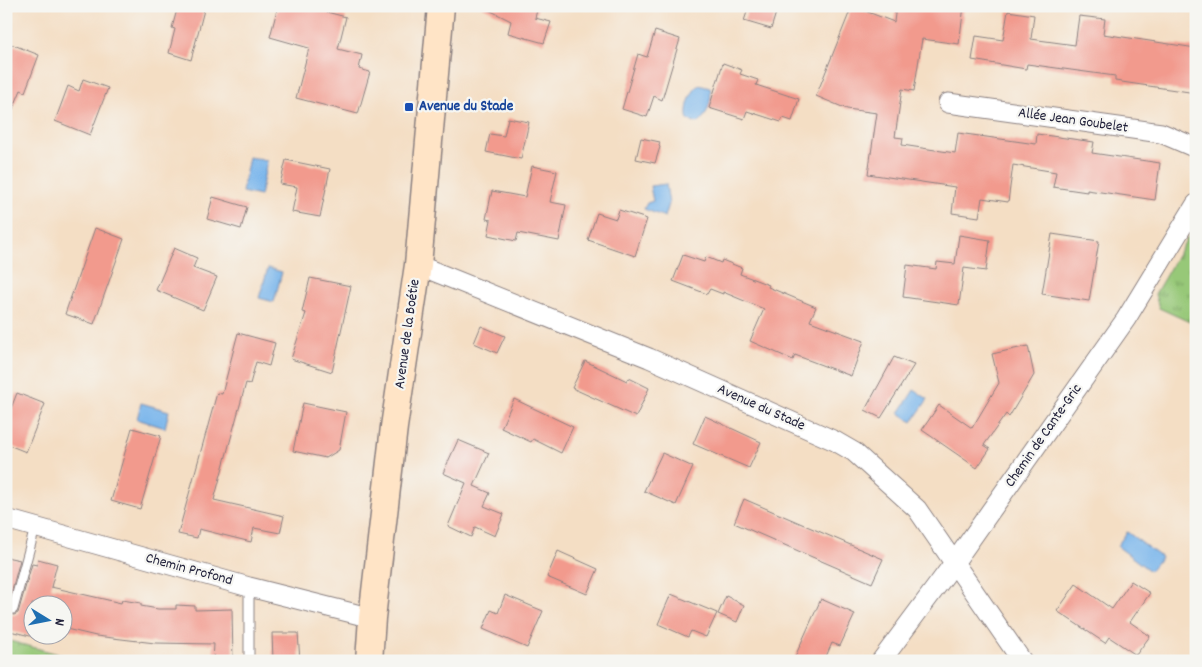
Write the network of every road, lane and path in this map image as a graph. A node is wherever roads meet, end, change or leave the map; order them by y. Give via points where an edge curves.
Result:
1 (441, 6) edge
2 (948, 103) dead end
3 (1196, 148) edge
4 (1196, 204) edge
5 (418, 265) junction
6 (6, 519) edge
7 (35, 528) junction
8 (954, 563) junction
9 (249, 587) junction
10 (6, 607) edge
11 (372, 618) junction
12 (250, 661) edge
13 (369, 661) edge
14 (880, 661) edge
15 (1022, 661) edge

1 - 5 main road, Avenue de la Boétie
2 - 3 street, Allée Jean Goubelet via 1161,133
4 - 8 street, Chemin de Cante-Gric via 1126,319
5 - 8 street, Avenue du Stade via 649,358 835,441 854,452 917,509
5 - 11 main road, Avenue de la Boétie via 394,426
6 - 7 street, Chemin Profond
7 - 9 street, Chemin Profond
7 - 10 lane via 13,609
8 - 14 street, Chemin de Cante-Gric
8 - 15 street, Avenue du Stade
9 - 11 street, Chemin Profond
9 - 12 lane
11 - 13 main road, Avenue de la Boétie

